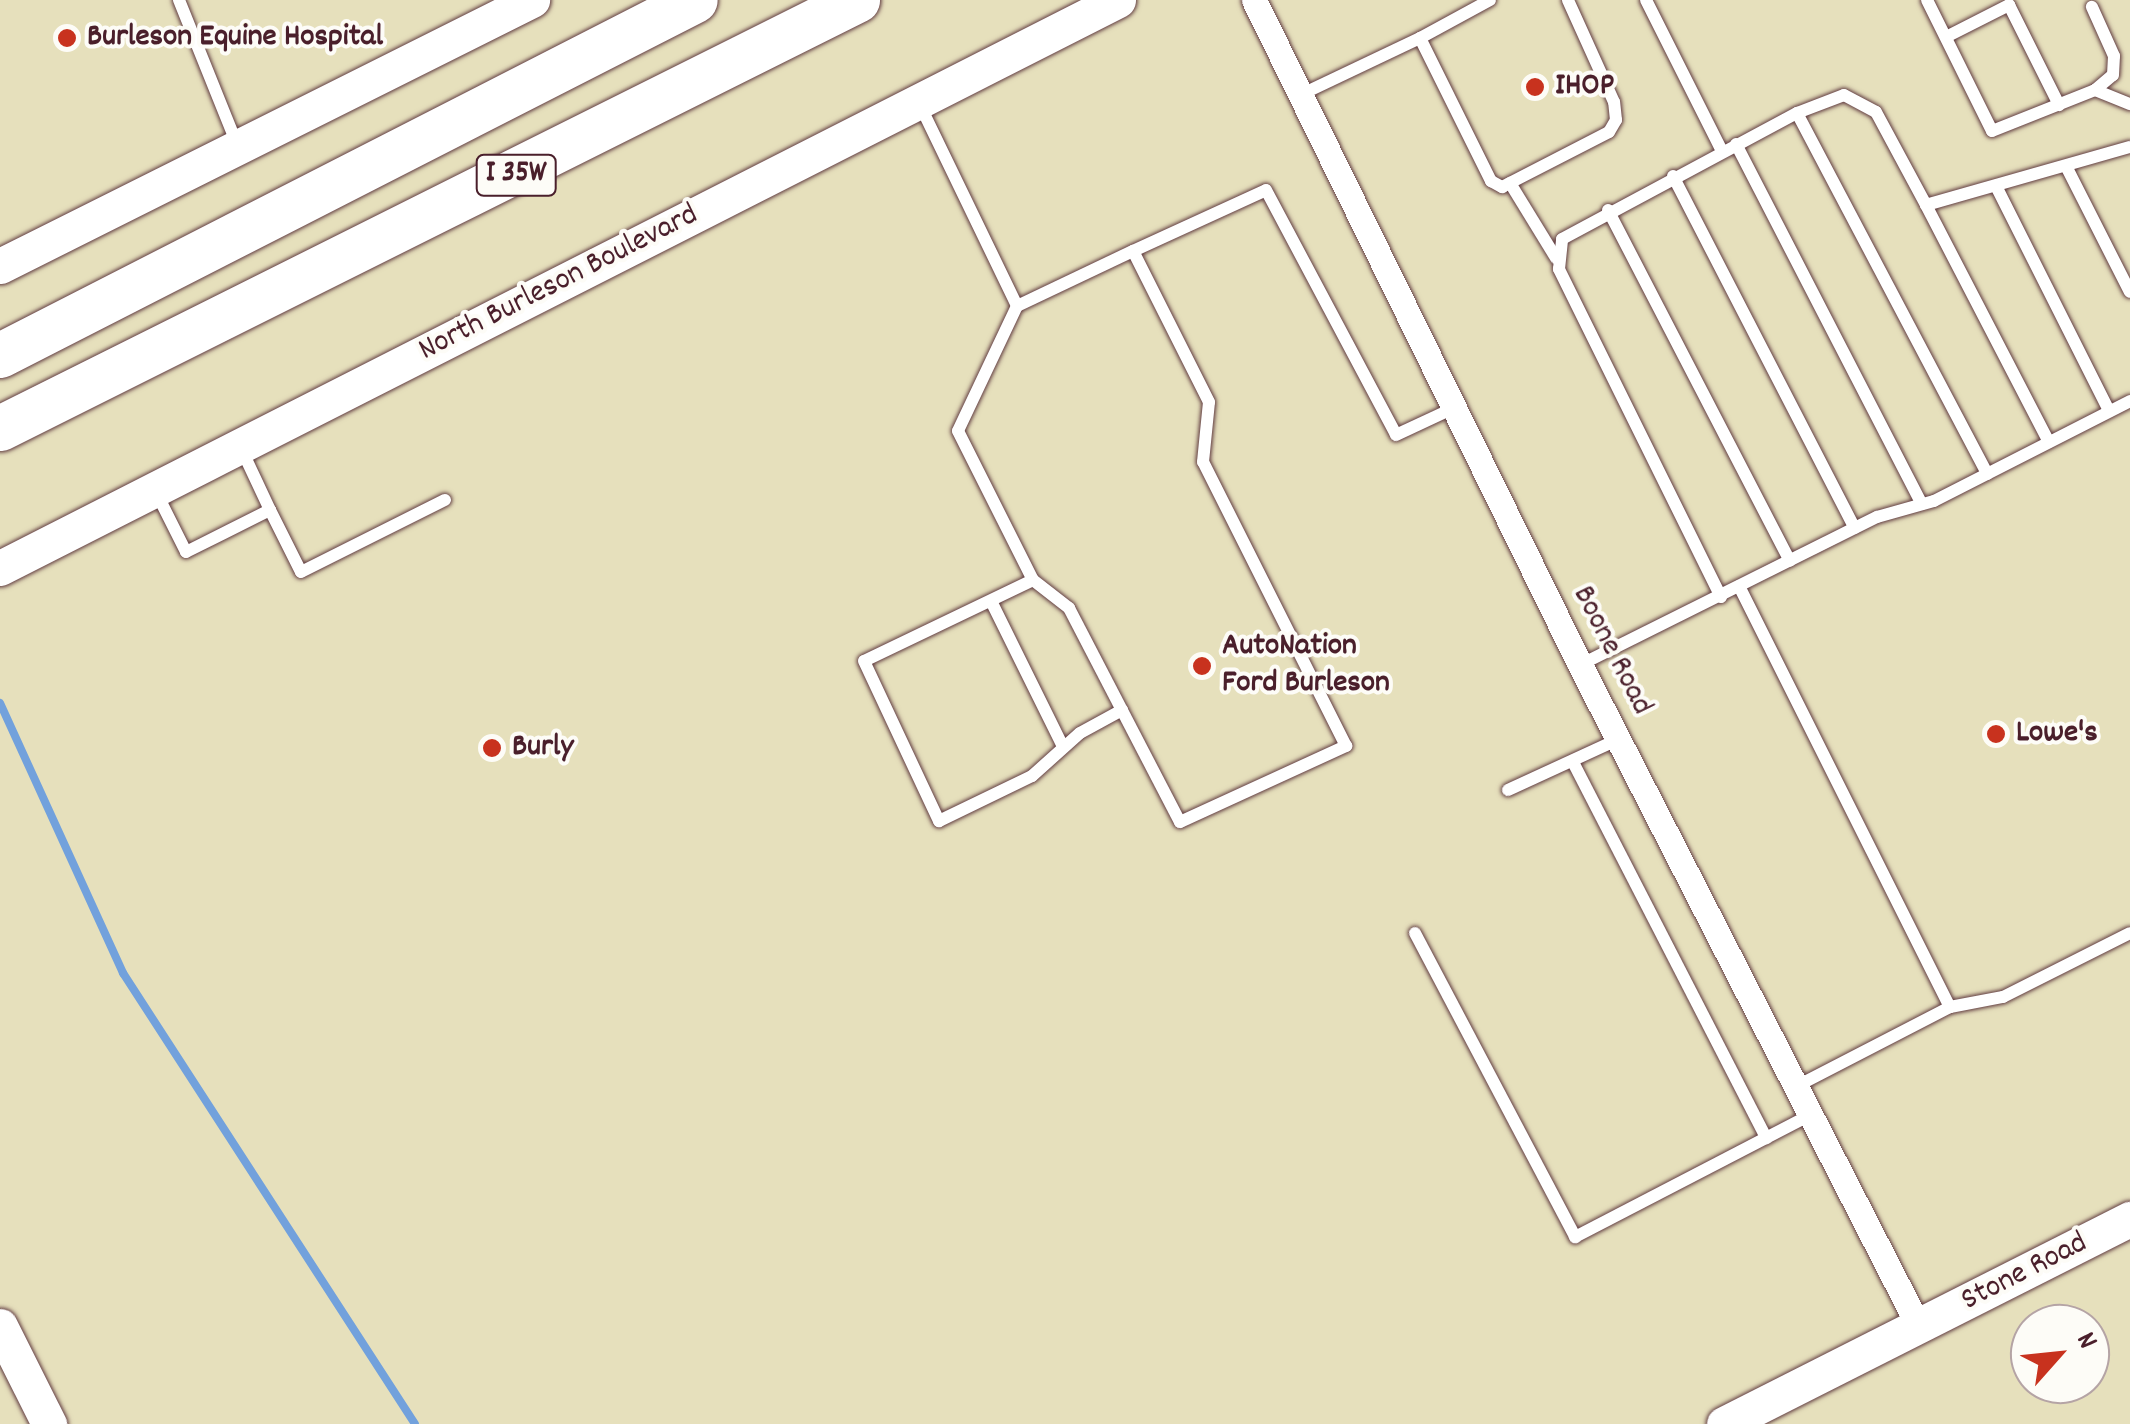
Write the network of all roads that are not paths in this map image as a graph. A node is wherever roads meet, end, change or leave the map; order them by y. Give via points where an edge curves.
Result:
1 (180, 0) edge
2 (532, 0) edge
3 (695, 0) edge
4 (857, 0) edge
5 (1118, 0) edge
6 (1254, 0) edge
7 (1490, 0) edge
8 (1568, 0) edge
9 (1646, 0) edge
10 (1928, 0) edge
11 (2092, 6) dead end
12 (1946, 37) junction
13 (1420, 38) junction
14 (2094, 90) junction
15 (1300, 95) junction
16 (918, 100) junction
17 (2058, 104) junction
18 (2130, 104) edge
19 (1797, 112) junction
20 (1736, 144) junction
21 (238, 147) junction
22 (2130, 148) edge
23 (1722, 151) junction
24 (2066, 166) junction
25 (1673, 176) junction
26 (1510, 184) junction
27 (1996, 186) junction
28 (1926, 204) junction
29 (1608, 210) junction
30 (1133, 251) junction
31 (1556, 258) junction
32 (0, 266) edge
33 (138, 281) junction
34 (2130, 292) edge
35 (1017, 306) junction
36 (0, 327) edge
37 (172, 343) junction
38 (0, 355) edge
39 (2130, 401) edge
40 (1454, 408) junction
41 (2110, 411) junction
42 (0, 428) edge
43 (2049, 442) junction
44 (240, 446) junction
45 (0, 455) edge
46 (1987, 474) junction
47 (155, 489) junction
48 (445, 500) dead end
49 (1922, 504) junction
50 (270, 510) junction
51 (1854, 528) junction
52 (1790, 561) junction
53 (0, 568) edge
54 (1032, 580) junction
55 (1740, 586) junction
56 (1721, 597) junction
57 (991, 602) junction
58 (1580, 665) junction
59 (1122, 710) junction
60 (1619, 739) junction
61 (1062, 747) junction
62 (1573, 762) junction
63 (1508, 790) dead end
64 (2130, 933) edge
65 (1415, 934) dead end
66 (1950, 1007) junction
67 (1799, 1085) junction
68 (1814, 1113) junction
69 (1766, 1138) junction
70 (2130, 1219) edge
71 (0, 1326) edge
72 (1920, 1328) junction
73 (49, 1424) edge
74 (1724, 1424) edge

1 - 21 lane
2 - 21 main road
3 - 33 highway, I 35W
4 - 37 highway, I 35W
5 - 16 main road, North Burleson Boulevard
6 - 15 street, Boone Road
7 - 13 lane
8 - 26 lane via 1616,120 1609,132
9 - 23 lane
10 - 12 lane
11 - 14 lane via 2114,56 2113,75
12 - 17 lane via 1992,131
12 - 17 lane via 2010,5
13 - 15 lane
13 - 26 lane via 1492,181
14 - 17 lane
14 - 18 lane
15 - 40 street, Boone Road
16 - 35 lane
16 - 44 main road, North Burleson Boulevard
19 - 20 lane
19 - 28 lane via 1844,95 1866,102
19 - 46 lane
20 - 23 lane
20 - 49 lane
21 - 32 main road
22 - 24 lane
23 - 25 lane
24 - 27 lane
24 - 34 lane
25 - 29 lane
25 - 51 lane
26 - 31 lane
27 - 28 lane
27 - 41 lane
28 - 43 lane
29 - 31 lane via 1570,231
29 - 52 lane
30 - 35 lane
30 - 40 lane via 1266,190 1396,435
30 - 59 lane via 1209,402 1203,462 1346,746 1180,822
31 - 56 lane
33 - 36 highway via 100,277
33 - 38 highway, I 35W
35 - 54 lane via 958,430
37 - 42 highway, I 35W
37 - 45 highway
39 - 41 lane
40 - 58 street, Boone Road
41 - 43 lane
43 - 46 lane
44 - 47 main road, North Burleson Boulevard
44 - 50 lane
46 - 49 lane
47 - 50 lane via 186,552
47 - 53 main road, North Burleson Boulevard
48 - 50 lane via 301,572
49 - 51 lane
51 - 52 lane
52 - 55 lane
54 - 57 lane
54 - 59 lane via 1069,608
55 - 56 lane
55 - 66 lane
56 - 58 lane
57 - 61 lane
57 - 61 lane via 864,662 940,821 1032,776
58 - 60 street, Boone Road
59 - 61 lane
60 - 62 lane
60 - 67 street, Boone Road
62 - 63 lane
62 - 69 lane
64 - 66 lane via 2002,998
65 - 69 lane via 1575,1236
66 - 67 lane
67 - 68 street, Boone Road
68 - 69 lane
68 - 72 street, Boone Road
70 - 72 main road, Stone Road
71 - 73 main road
72 - 74 main road, Stone Road

